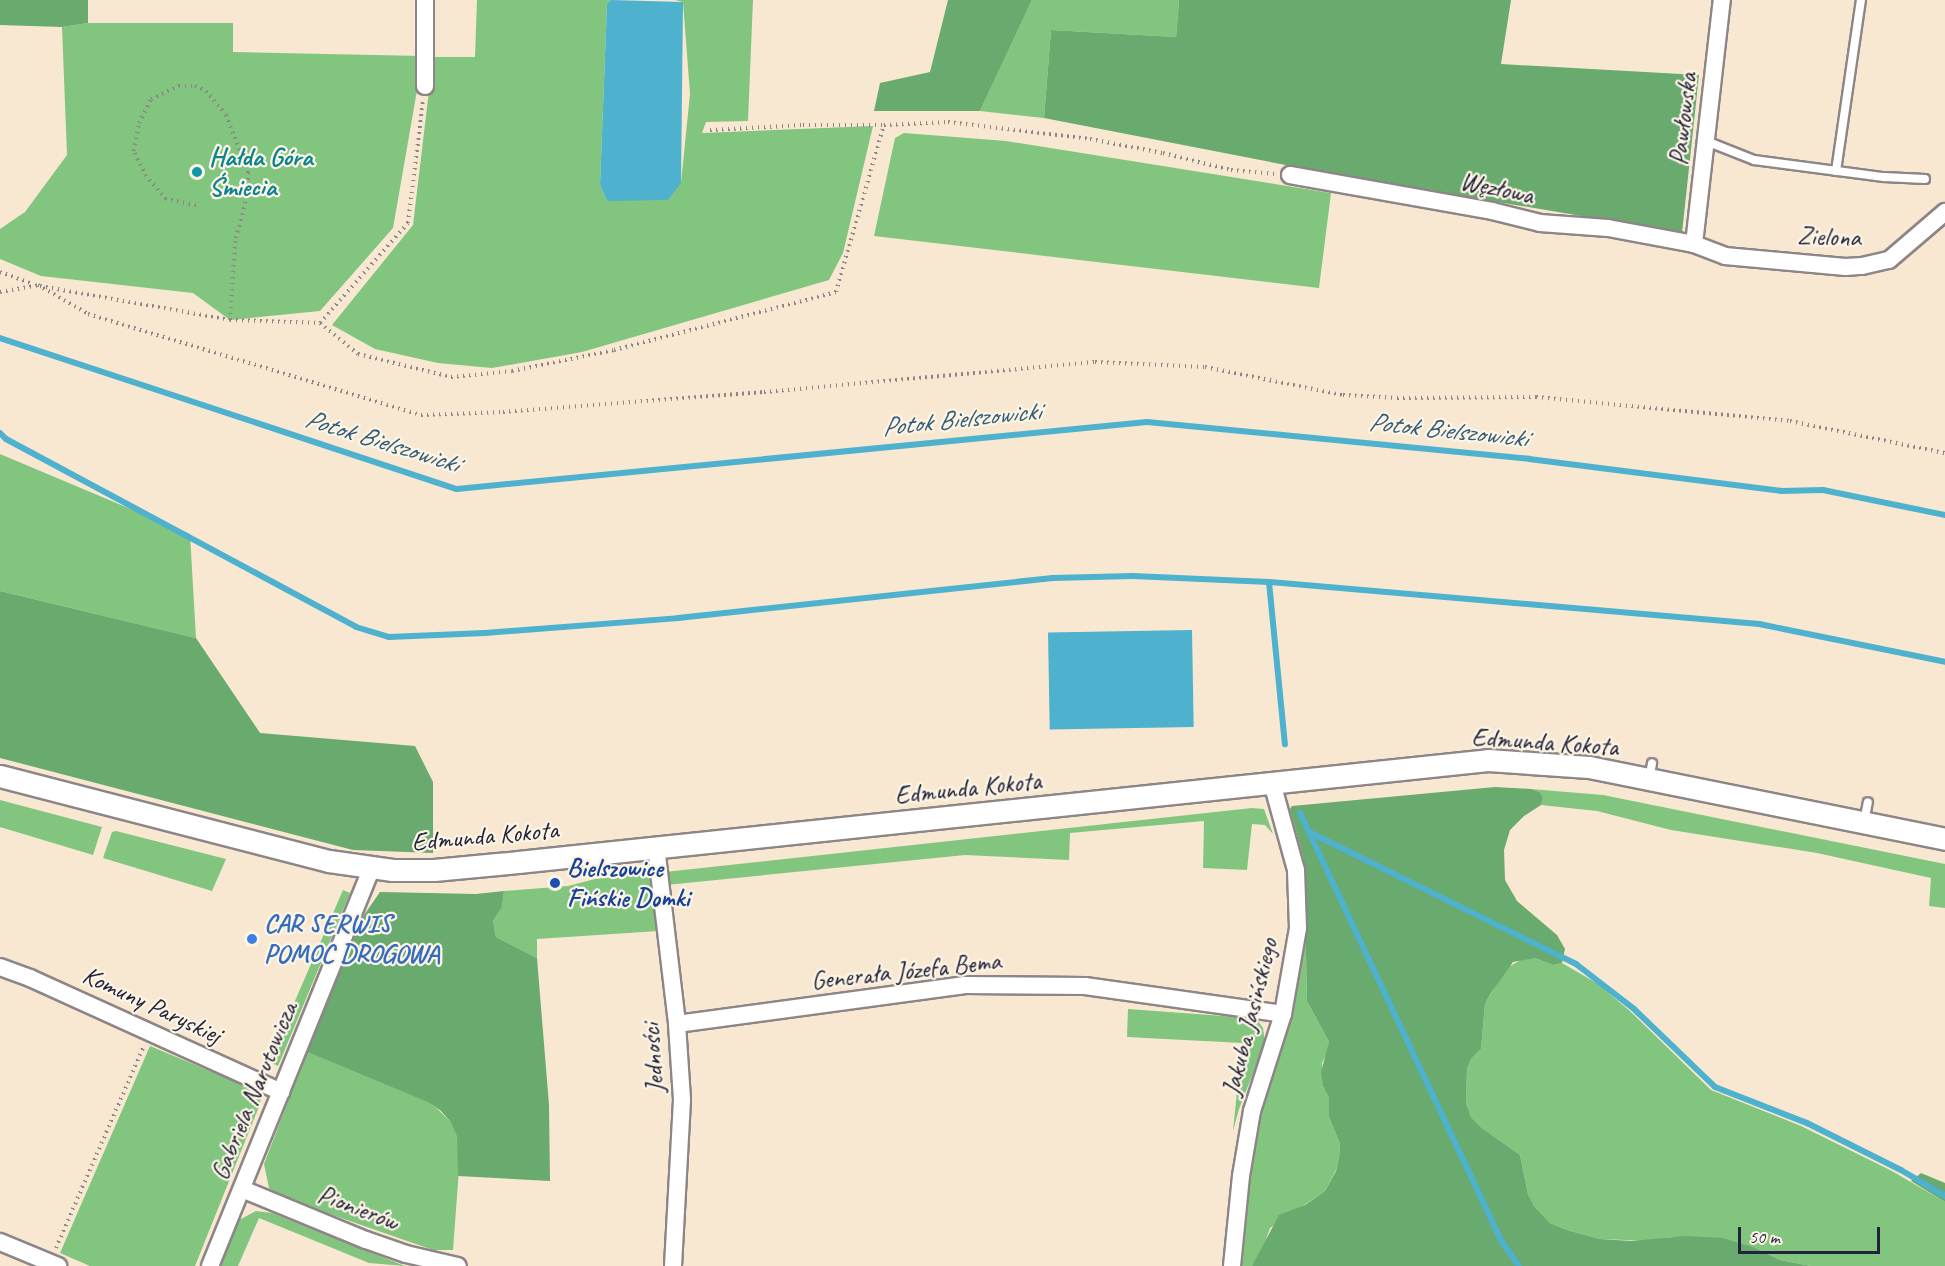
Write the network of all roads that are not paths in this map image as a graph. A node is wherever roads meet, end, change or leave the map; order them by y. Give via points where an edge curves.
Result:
1 (425, 0) edge
2 (1722, 0) edge
3 (1861, 0) edge
4 (425, 86) road end
5 (1706, 141) junction
6 (1836, 171) junction
7 (1290, 175) road end
8 (1925, 179) dead end
9 (1945, 212) edge
10 (1694, 244) junction
11 (0, 776) edge
12 (1272, 783) junction
13 (1945, 838) edge
14 (656, 847) junction
15 (372, 868) junction
16 (0, 967) edge
17 (1283, 1014) junction
18 (676, 1024) junction
19 (281, 1092) junction
20 (242, 1189) junction
21 (0, 1242) edge
22 (54, 1264) edge
23 (210, 1266) edge
24 (458, 1266) edge
25 (673, 1266) edge
26 (1232, 1266) edge

1 - 4 street
2 - 5 street, Pawłowska
3 - 6 lane
5 - 6 lane via 1754,160
5 - 10 street, Pawłowska
6 - 8 lane
7 - 10 street, Węzłowa via 1540,223 1608,228
9 - 10 street, Zielona via 1888,260 1862,266 1725,256
11 - 15 street, Edmunda Kokota via 310,856
12 - 13 street, Edmunda Kokota via 1488,760 1650,771 1866,812
12 - 14 street, Edmunda Kokota
12 - 17 street, Jakuba Jasińskiego via 1296,870 1298,928
14 - 15 street, Edmunda Kokota via 460,868
14 - 18 street, Jedności
15 - 19 street, Gabriela Narutowicza
16 - 19 street, Komuny Paryskiej
17 - 18 street, Generała Józefa Bema via 1085,986 965,985
17 - 26 street, Jakuba Jasińskiego via 1252,1111
18 - 25 street, Jedności via 682,1100
19 - 20 street, Gabriela Narutowicza
20 - 23 street, Gabriela Narutowicza
20 - 24 street, Pionierów via 366,1240
21 - 22 street

